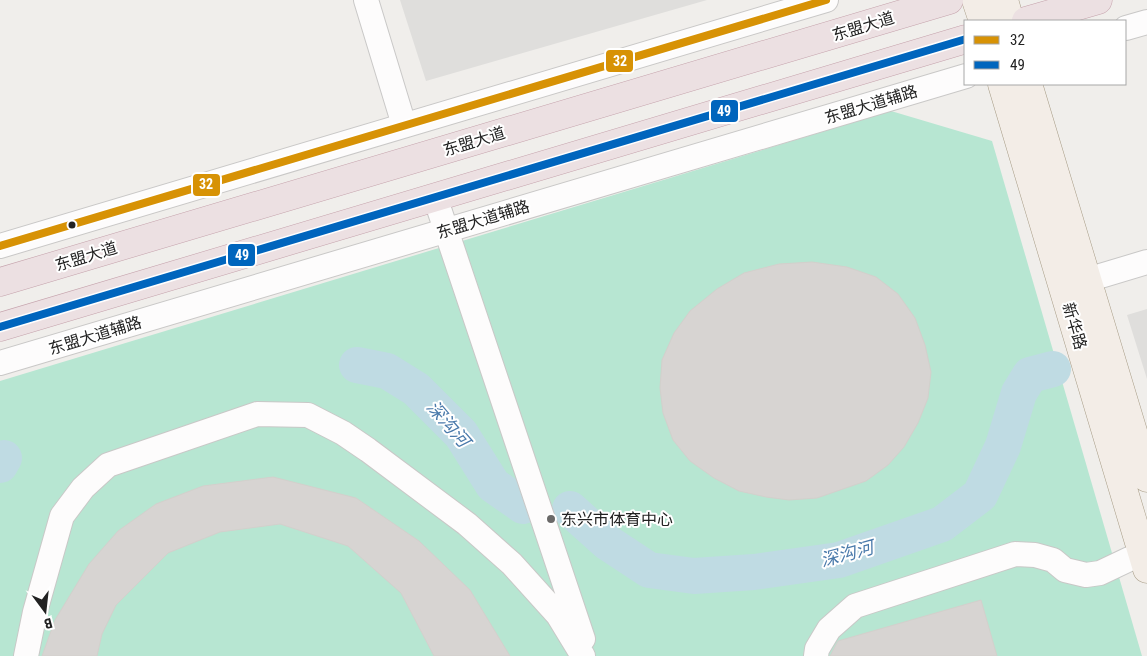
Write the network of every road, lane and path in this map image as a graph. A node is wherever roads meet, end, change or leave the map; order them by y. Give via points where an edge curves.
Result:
1 (366, 0) edge
2 (826, 0) edge
3 (949, 0) edge
4 (976, 0) edge
5 (1004, 0) edge
6 (1098, 0) edge
7 (982, 20) edge
8 (1010, 20) edge
9 (1029, 20) edge
10 (1147, 22) edge
11 (1127, 28) edge
12 (964, 40) edge
13 (964, 77) edge
14 (1002, 85) edge
15 (1028, 85) edge
16 (404, 125) junction
17 (435, 197) junction
18 (445, 231) junction
19 (0, 246) edge
20 (1147, 262) edge
21 (1087, 280) junction
22 (0, 282) edge
23 (0, 327) edge
24 (0, 363) edge
25 (1147, 478) edge
26 (1145, 561) edge
27 (26, 656) edge
28 (583, 656) edge
29 (589, 656) edge
30 (816, 656) edge

1 - 16 street
2 - 16 street
3 - 22 highway, 东盟大道
4 - 7 main road
5 - 8 main road
6 - 9 highway
10 - 11 street
12 - 17 highway
13 - 18 street, 东盟大道辅路
14 - 26 main road, 新华路
15 - 21 main road, 新华路
16 - 19 street
17 - 18 street
17 - 23 highway
18 - 24 street, 东盟大道辅路
18 - 29 street
20 - 21 street
21 - 25 main road, 新华路
26 - 30 street via 1086,575 1065,570 1053,560 1015,554 855,606 829,629
27 - 28 street via 62,516 83,488 108,465 257,414 274,414 308,415 343,434 467,524 512,564 558,615

